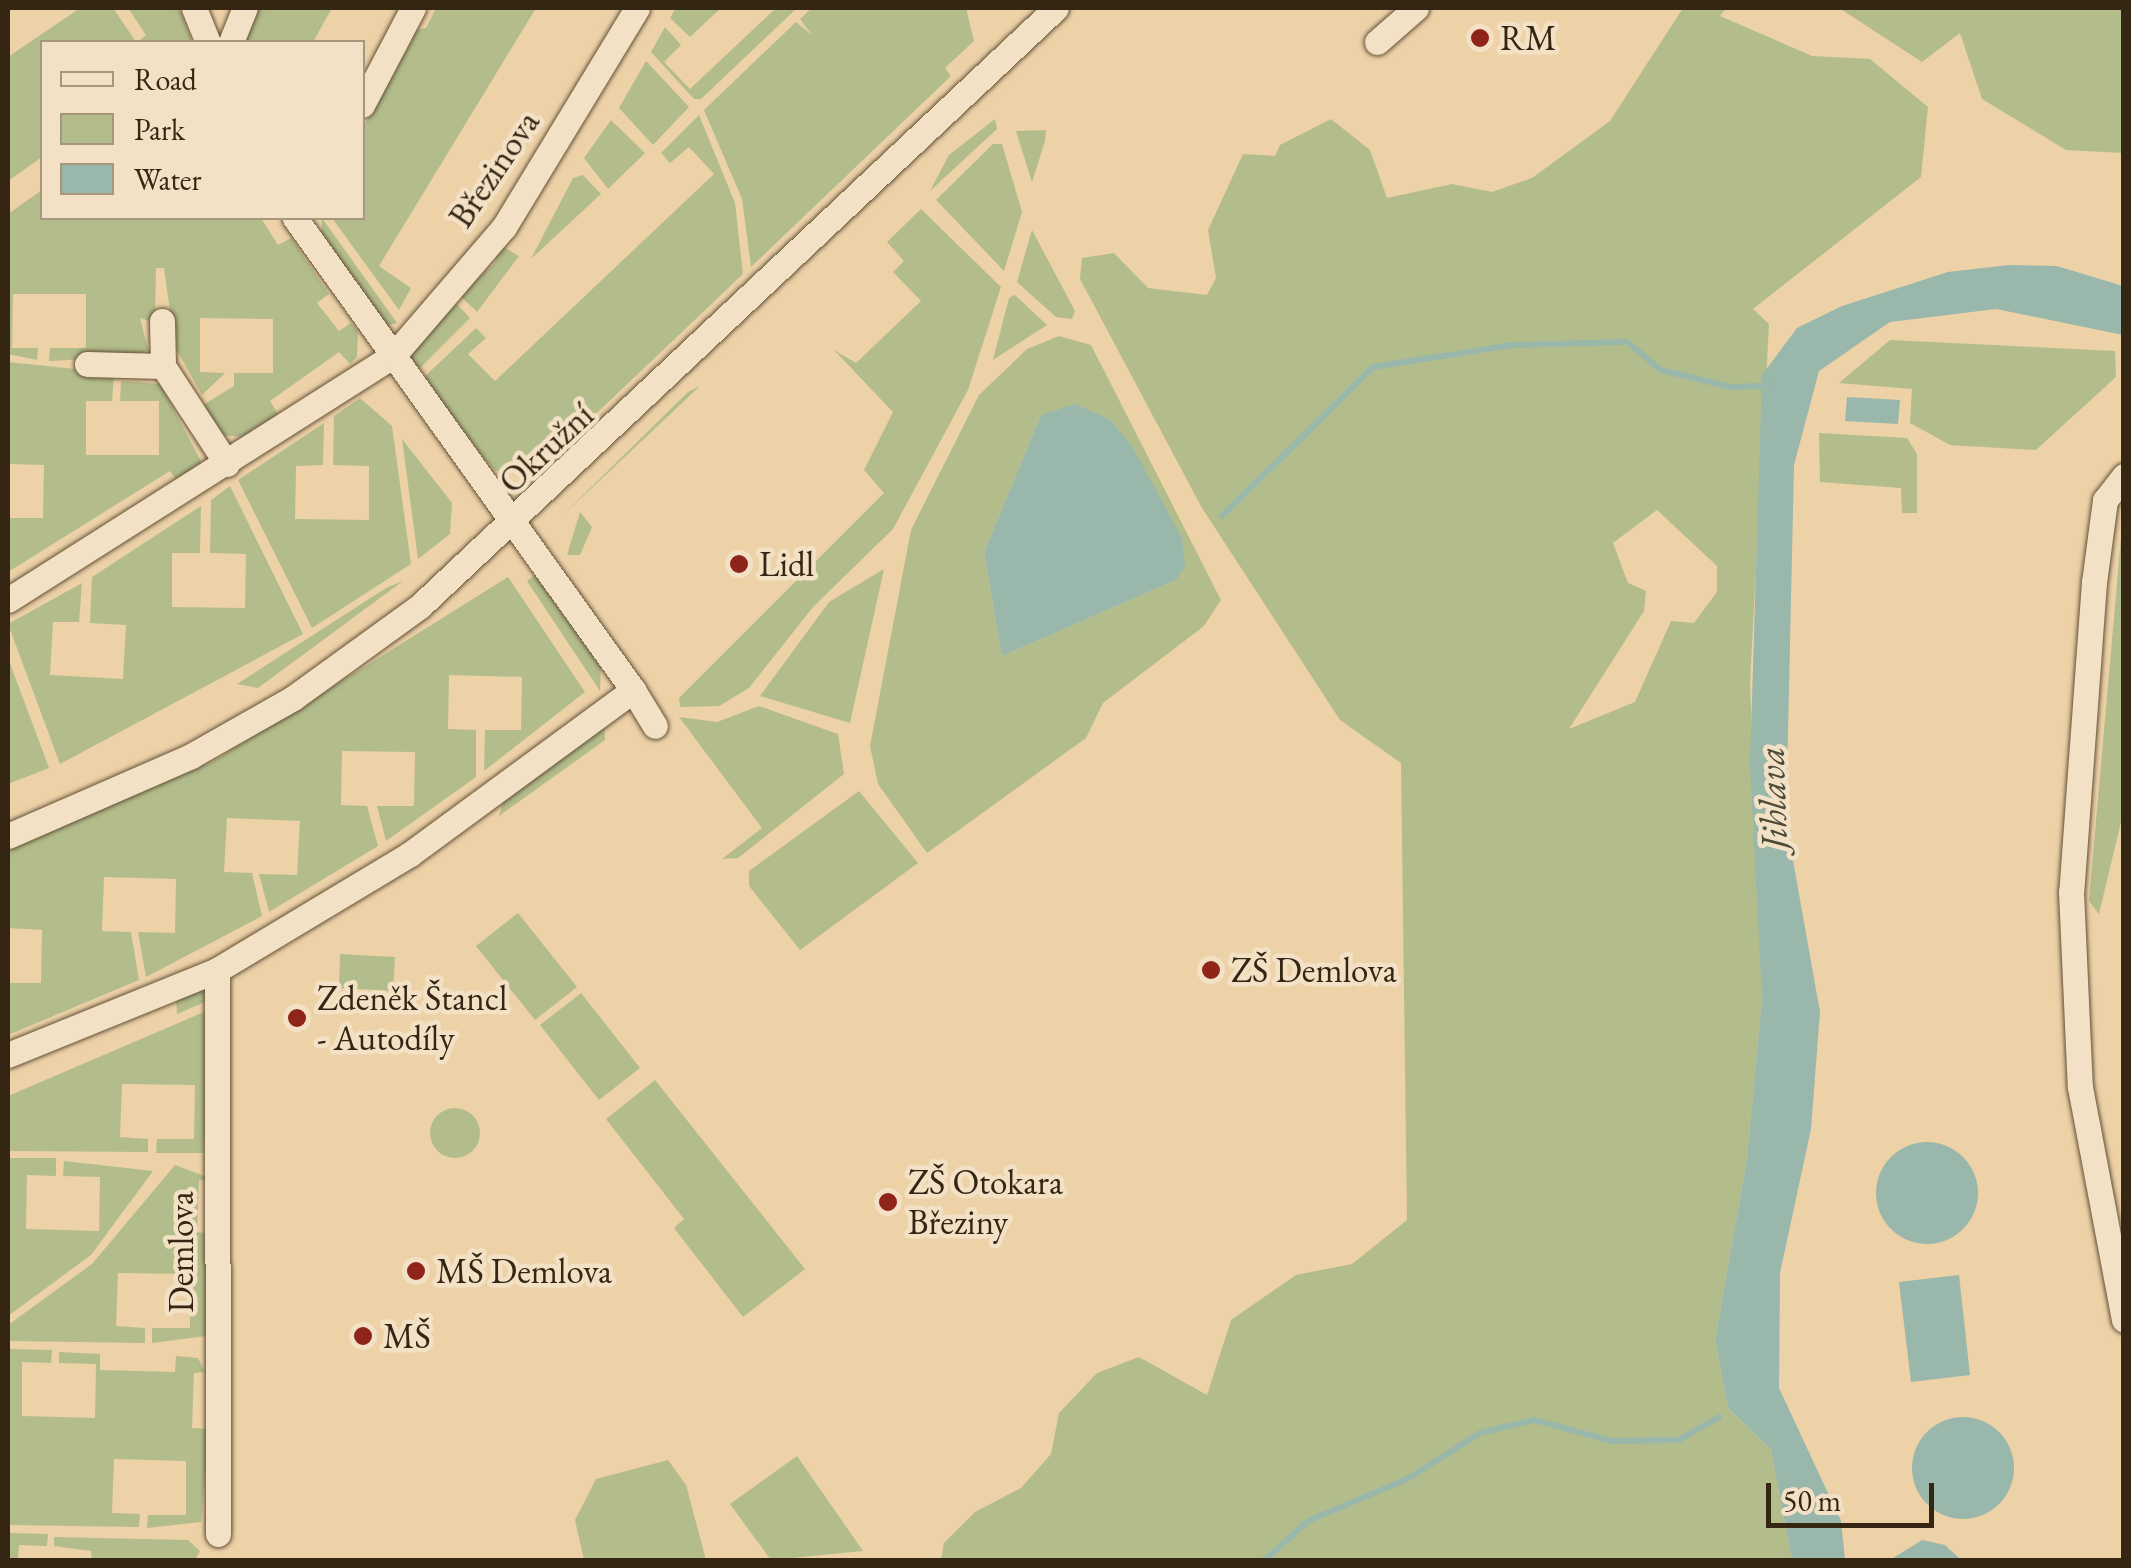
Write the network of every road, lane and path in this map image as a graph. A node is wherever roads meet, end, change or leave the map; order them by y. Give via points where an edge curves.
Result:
1 (194, 8) edge
2 (245, 8) edge
3 (413, 8) edge
4 (637, 8) edge
5 (1056, 8) edge
6 (1416, 8) edge
7 (207, 40) edge
8 (232, 40) edge
9 (1377, 42) dead end
10 (365, 99) edge
11 (296, 220) edge
12 (162, 321) dead end
13 (392, 356) junction
14 (86, 364) dead end
15 (163, 366) junction
16 (227, 464) junction
17 (2124, 476) edge
18 (516, 523) junction
19 (8, 600) edge
20 (633, 690) junction
21 (654, 726) dead end
22 (8, 836) edge
23 (217, 970) junction
24 (8, 1055) edge
25 (2124, 1320) edge
26 (218, 1534) dead end

1 - 7 street
2 - 8 street
3 - 10 street
4 - 13 street, Březinova via 504,226
5 - 18 street, Okružní
6 - 9 street
11 - 13 street
12 - 15 street
13 - 16 street, Březinova
13 - 18 street
14 - 15 street
15 - 16 street
16 - 19 street, Březinova
17 - 25 street via 2105,500 2094,582 2071,892 2080,1088
18 - 20 street
18 - 22 street, Okružní via 293,698 191,756
20 - 21 street
20 - 23 street via 410,854
23 - 24 street
23 - 26 street, Demlova

